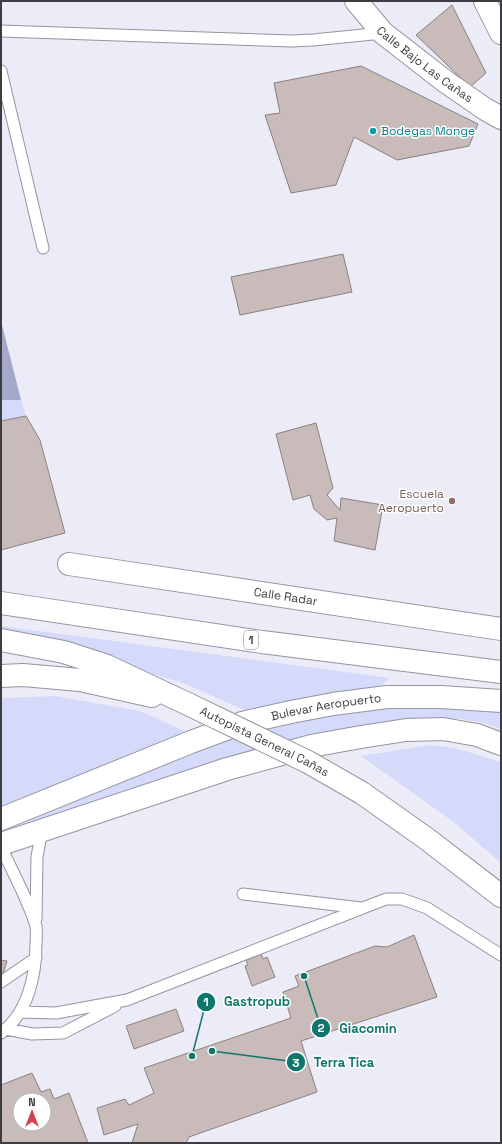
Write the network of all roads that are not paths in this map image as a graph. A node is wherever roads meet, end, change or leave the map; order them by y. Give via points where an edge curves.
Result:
1 (356, 1) edge
2 (485, 1) edge
3 (1, 31) edge
4 (383, 33) junction
5 (501, 33) edge
6 (1, 72) edge
7 (496, 111) edge
8 (43, 248) dead end
9 (69, 564) dead end
10 (1, 603) edge
11 (501, 629) edge
12 (1, 640) edge
13 (501, 672) edge
14 (1, 676) edge
15 (501, 701) edge
16 (190, 705) junction
17 (501, 744) edge
18 (1, 819) edge
19 (42, 829) junction
20 (1, 844) edge
21 (1, 847) edge
22 (243, 894) dead end
23 (501, 896) edge
24 (364, 908) junction
25 (36, 927) junction
26 (501, 955) edge
27 (36, 958) junction
28 (1, 982) edge
29 (127, 1000) junction
30 (20, 1012) junction
31 (3, 1031) edge

1 - 4 main road, Calle Bajo Las Cañas
2 - 5 main road
3 - 4 lane via 291,41
4 - 7 main road, Calle Bajo Las Cañas via 446,82
6 - 8 lane
9 - 11 main road, Calle Radar
10 - 13 main road, 1 via 262,642
12 - 16 main road, Autopista General Cañas via 64,652 107,666
14 - 16 main road via 23,675 80,680
15 - 18 main road, Bulevar Aeropuerto via 387,697 333,704 242,723
16 - 23 main road, Autopista General Cañas, bridge via 308,762 362,793
17 - 19 main road via 477,735 443,728 406,730 311,746 227,769
19 - 20 main road
19 - 25 lane via 37,857
21 - 25 lane
22 - 24 lane
24 - 26 lane via 386,899 402,899 427,908
24 - 29 lane
25 - 27 lane
27 - 28 lane
27 - 30 lane via 32,986
29 - 30 lane via 56,1013
29 - 31 lane via 63,1033 32,1034
30 - 31 lane

